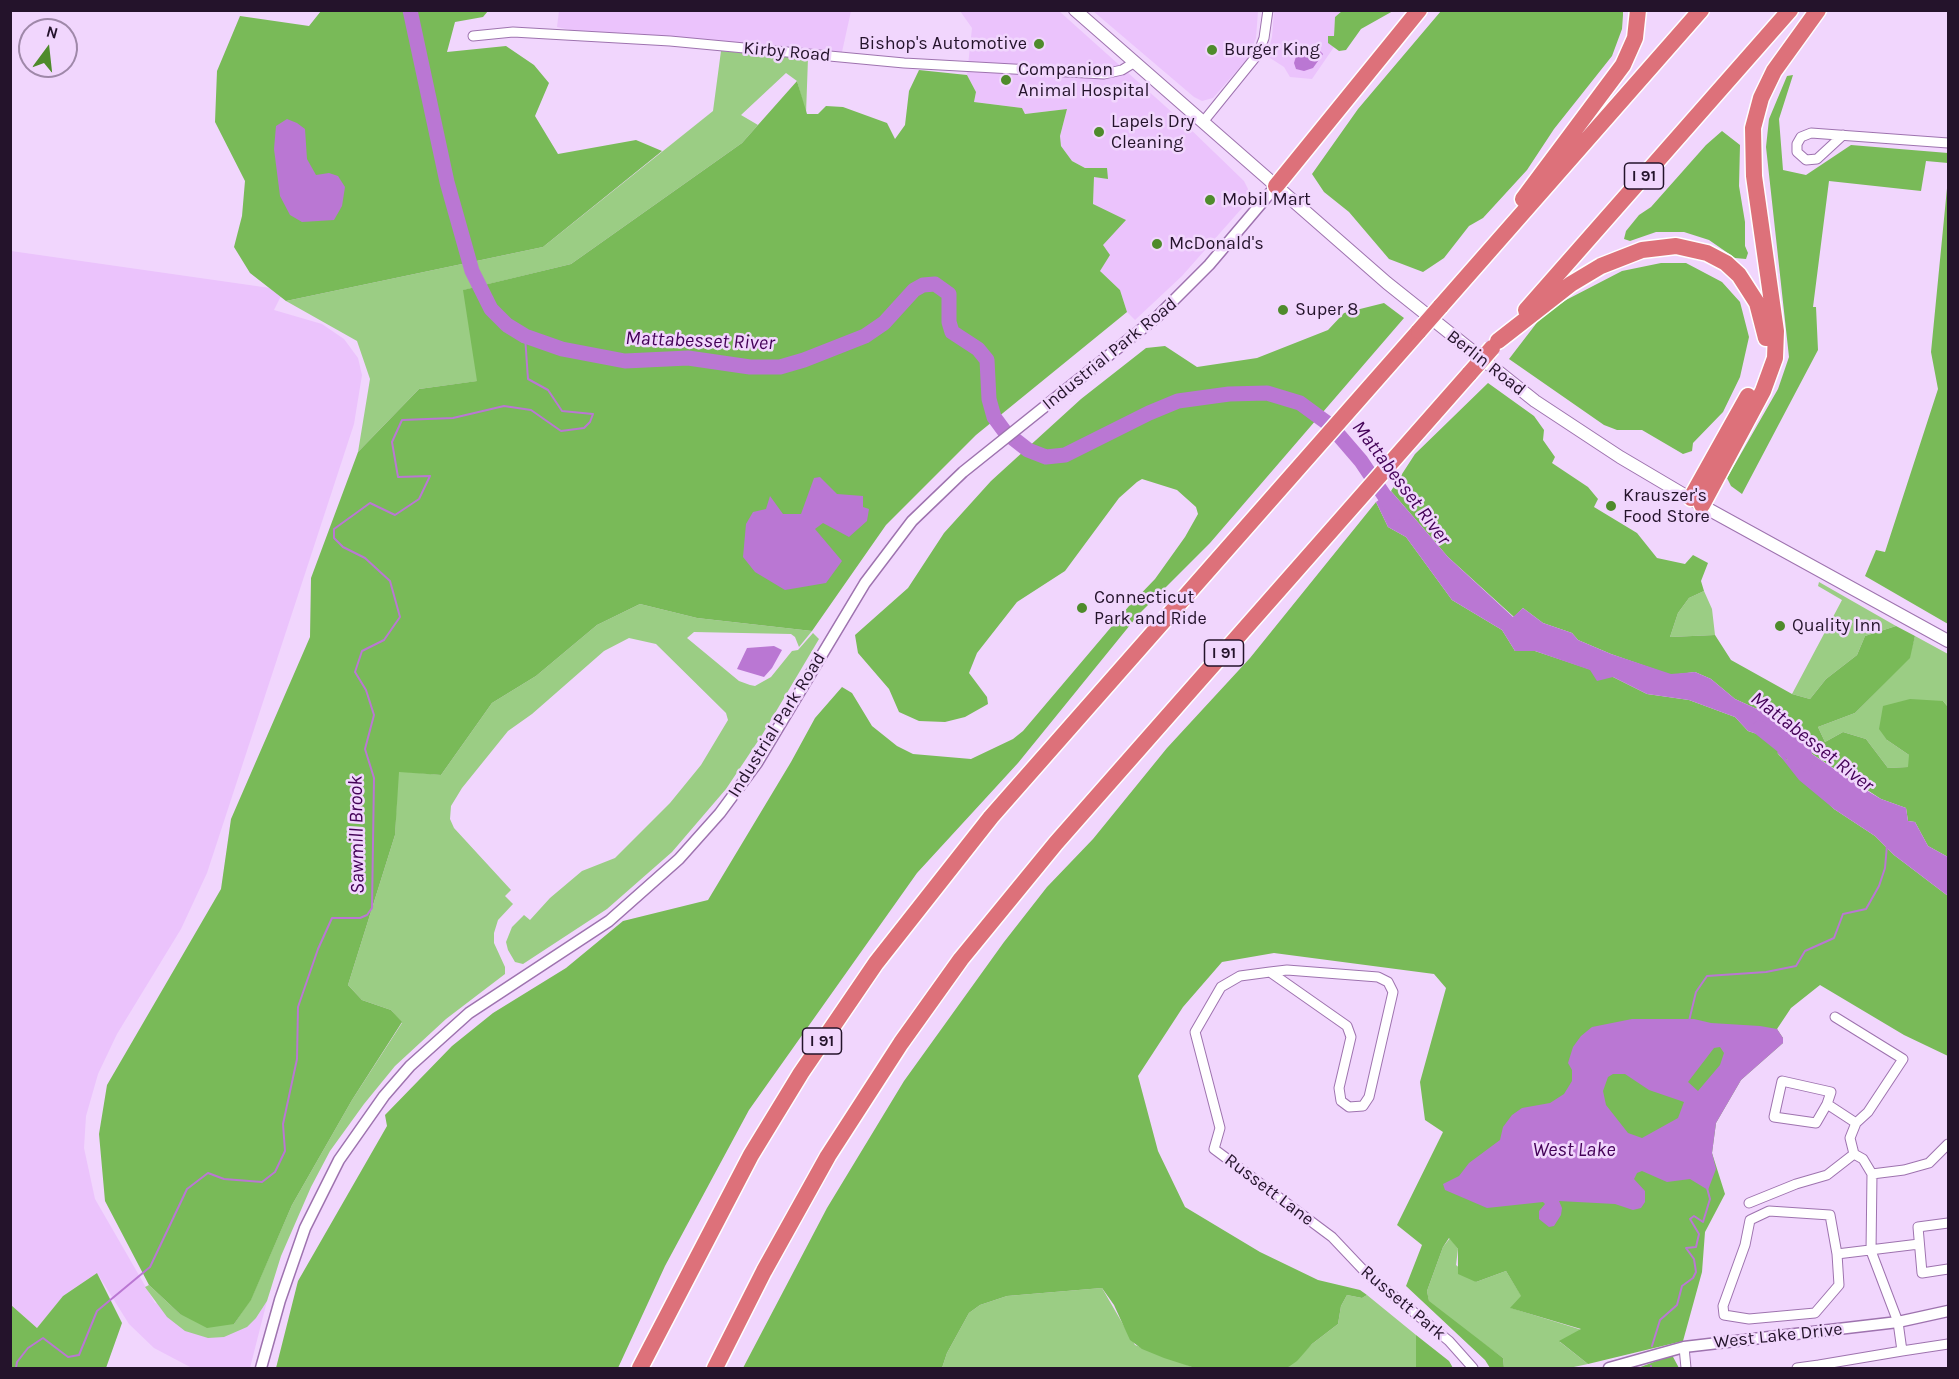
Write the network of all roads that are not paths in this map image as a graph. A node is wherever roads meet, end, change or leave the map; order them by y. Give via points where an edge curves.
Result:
1 (1075, 10) edge
2 (1268, 10) edge
3 (1638, 10) edge
4 (1701, 10) edge
5 (1790, 10) edge
6 (1818, 10) edge
7 (1419, 12) edge
8 (473, 36) dead end
9 (1135, 62) junction
10 (1203, 122) junction
11 (1843, 135) junction
12 (1948, 143) edge
13 (1276, 186) junction
14 (1486, 255) junction
15 (1495, 345) junction
16 (1697, 502) junction
17 (1948, 640) edge
18 (1270, 972) junction
19 (1835, 1017) dead end
20 (1827, 1104) junction
21 (1856, 1123) junction
22 (1948, 1144) edge
23 (1854, 1154) junction
24 (1872, 1174) junction
25 (1749, 1203) dead end
26 (1948, 1223) edge
27 (1332, 1237) joint
28 (1919, 1244) junction
29 (1871, 1251) junction
30 (1837, 1254) junction
31 (1948, 1269) edge
32 (1948, 1311) edge
33 (1898, 1322) junction
34 (1948, 1344) edge
35 (1684, 1347) junction
36 (1902, 1351) junction
37 (1819, 1367) edge
38 (261, 1368) edge
39 (640, 1368) edge
40 (715, 1368) edge
41 (1473, 1368) edge
42 (1609, 1368) edge
43 (1686, 1368) edge
44 (1797, 1368) edge

1 - 9 main road, Berlin Road
2 - 10 street via 1258,54
3 - 14 highway via 1634,42 1620,70 1540,174
4 - 14 highway, I 91
5 - 15 highway, I 91
6 - 16 highway via 1770,78 1753,128 1753,168 1776,331 1775,358 1763,391
7 - 13 highway
8 - 9 street, Kirby Road via 513,32 641,39 904,63 1104,74
9 - 10 main road, Berlin Road
10 - 13 main road, Berlin Road
11 - 11 street via 1808,133 1798,140 1797,152 1802,158 1813,160
11 - 12 street
13 - 16 main road, Berlin Road via 1506,380 1592,439
13 - 38 street, Industrial Park Road via 1173,303 931,501 888,551 855,600 757,763 686,852 609,921 469,1013 410,1066 384,1096 339,1160 305,1228
14 - 39 highway, I 91, bridge via 991,817 876,963 751,1155
15 - 16 highway via 1577,280 1636,251 1688,247 1730,266 1747,285 1760,309 1766,349 1755,383
15 - 40 highway, I 91, bridge via 1036,867 941,986 828,1156
16 - 17 main road, Berlin Road
18 - 18 street, Russett Lane via 1347,1026 1351,1037 1339,1088 1341,1101 1349,1107 1363,1106 1369,1097 1393,992 1388,982 1378,977
18 - 27 street, Russett Lane via 1240,976 1221,987 1195,1032 1220,1128 1214,1149
19 - 21 street via 1903,1059 1868,1112
20 - 20 street via 1831,1092 1782,1081 1774,1117 1816,1123
20 - 21 street
21 - 23 street via 1850,1138
22 - 24 street via 1929,1163
23 - 24 street via 1863,1159
23 - 25 street via 1827,1176
24 - 29 street
26 - 28 street via 1918,1227
27 - 41 street, Russett Park via 1367,1274 1449,1341
28 - 29 street
28 - 31 street via 1922,1273
29 - 30 street
29 - 33 street
30 - 30 street via 1839,1286 1815,1313 1749,1319 1725,1315 1723,1306 1742,1256 1750,1220 1769,1211 1830,1215
32 - 33 street, West Lake Drive
33 - 35 street, West Lake Drive
33 - 36 street
34 - 36 street
35 - 42 street, West Lake Drive
35 - 43 street
36 - 37 street
37 - 44 street

